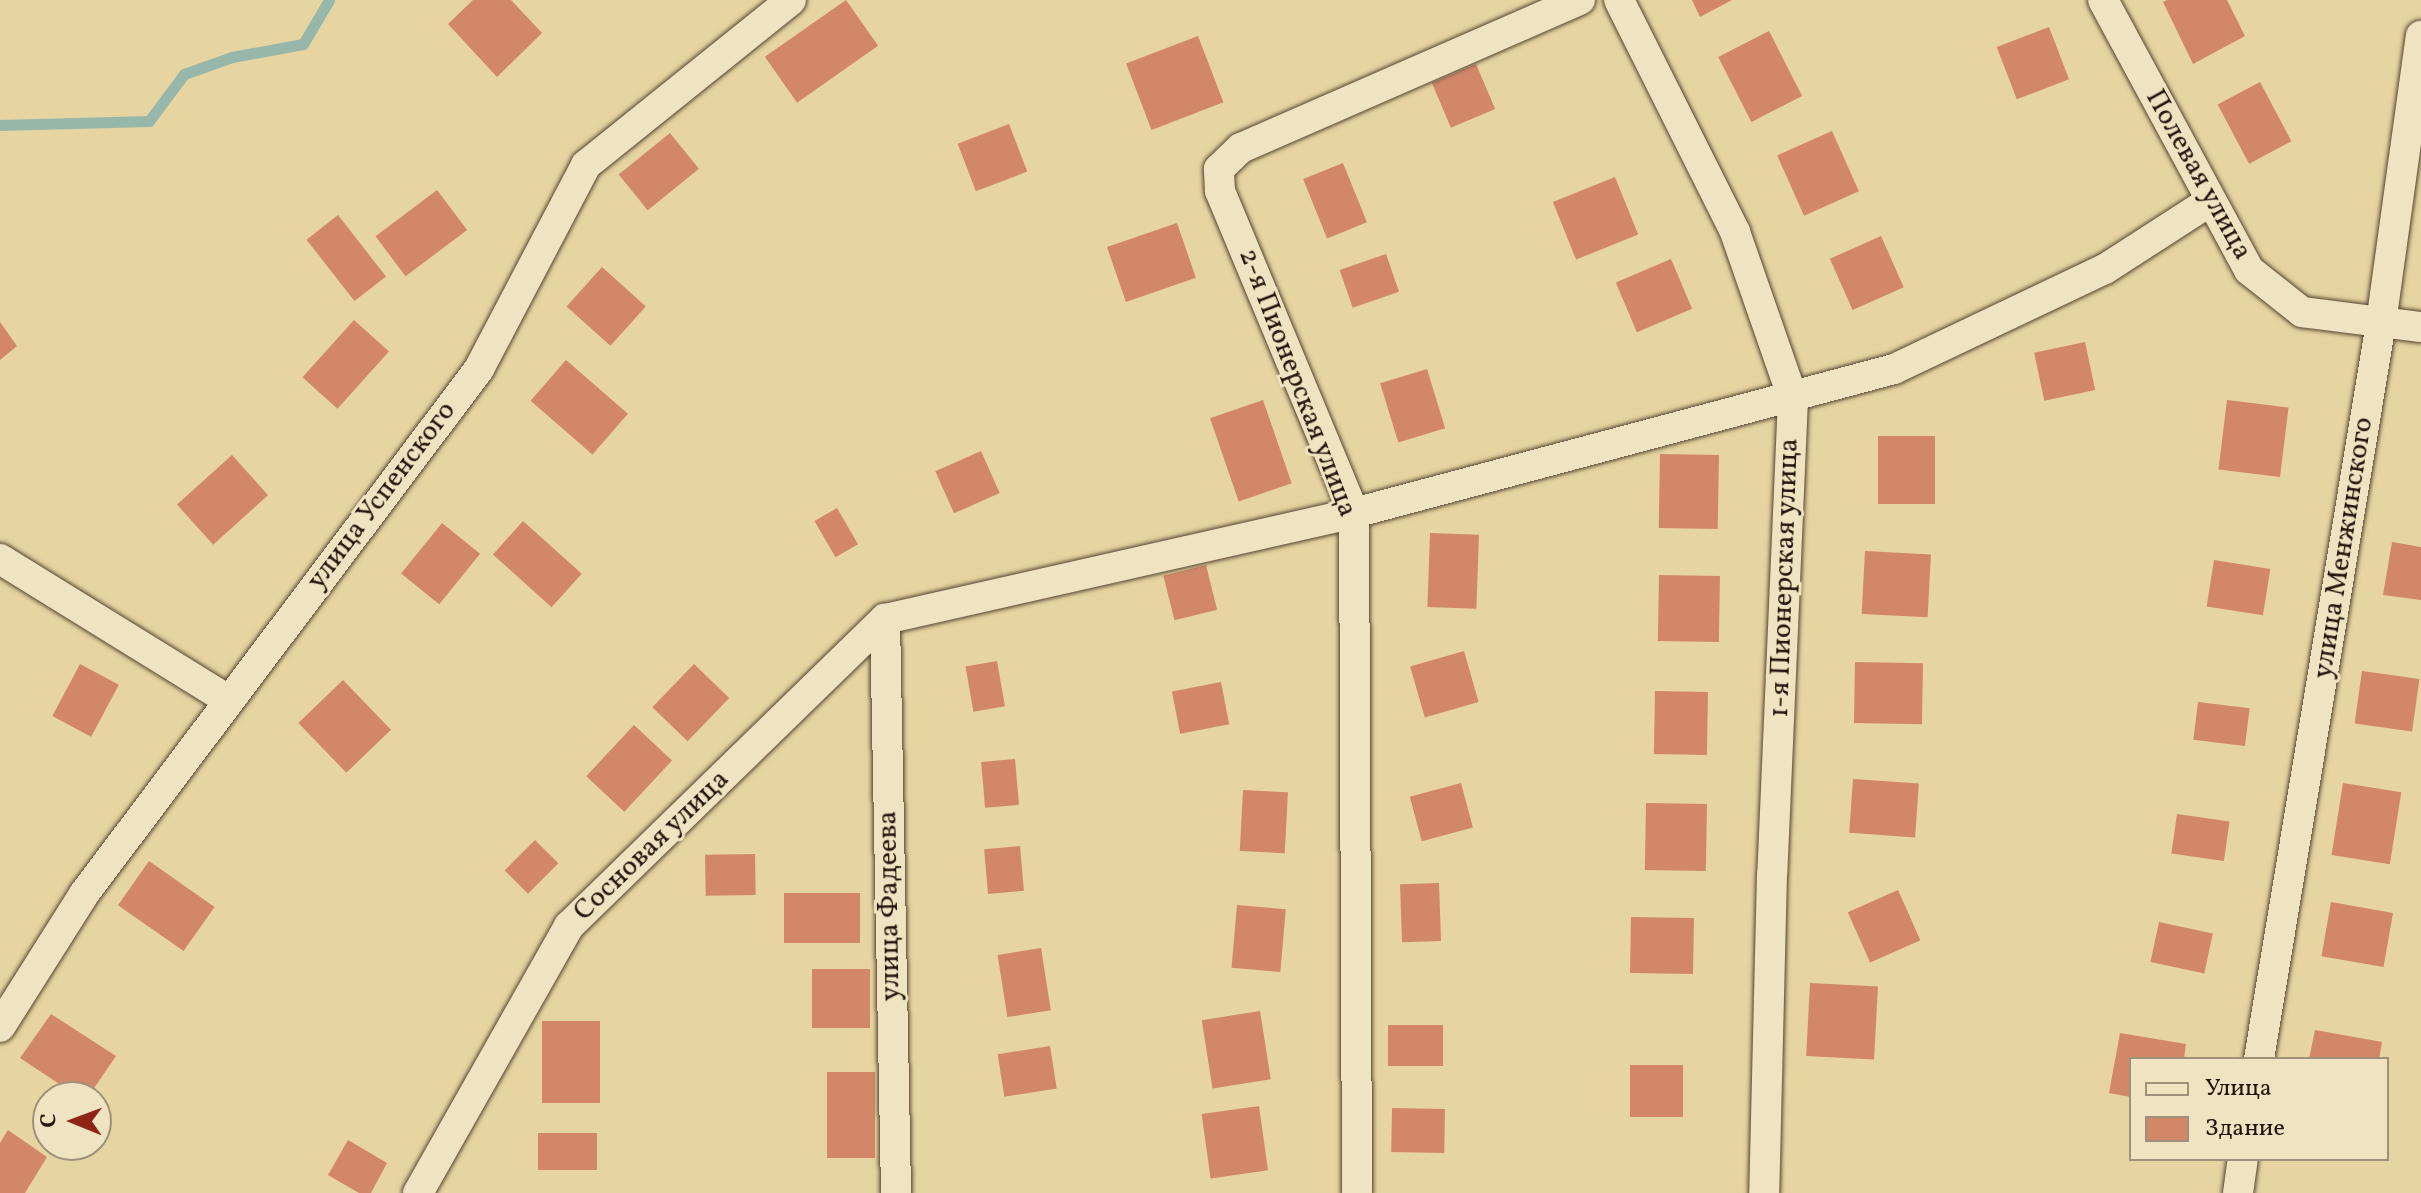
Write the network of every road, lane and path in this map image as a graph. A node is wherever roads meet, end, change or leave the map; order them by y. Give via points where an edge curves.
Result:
1 (791, 0) edge
2 (1580, 0) edge
3 (1619, 0) edge
4 (2103, 0) edge
5 (2421, 36) edge
6 (2209, 202) junction
7 (2381, 323) junction
8 (2421, 327) edge
9 (1793, 399) junction
10 (1354, 513) junction
11 (0, 559) edge
12 (885, 619) junction
13 (228, 700) junction
14 (0, 1027) edge
15 (2259, 1057) edge
16 (2243, 1161) edge
17 (418, 1193) edge
18 (896, 1193) edge
19 (1357, 1193) edge
20 (1764, 1193) edge
21 (2238, 1193) edge

1 - 13 street, улица Успенского via 586,165 479,369
2 - 10 street, 2-я Пионерская улица via 1241,148 1219,169 1220,191
3 - 9 street, 1-я Пионерская улица via 1735,232
4 - 6 street, Полевая улица
5 - 7 street, улица Менжинского
6 - 7 street, Полевая улица via 2249,270 2302,312
6 - 9 street via 2105,269 1894,369
7 - 8 street, Полевая улица
7 - 15 street, улица Менжинского
9 - 10 street
9 - 20 street, 1-я Пионерская улица
10 - 12 street
10 - 19 street, 2-я Пионерская улица
11 - 13 street
12 - 17 street, Сосновая улица via 569,926
12 - 18 street, улица Фадеева
13 - 14 street, улица Успенского via 84,894
16 - 21 street

